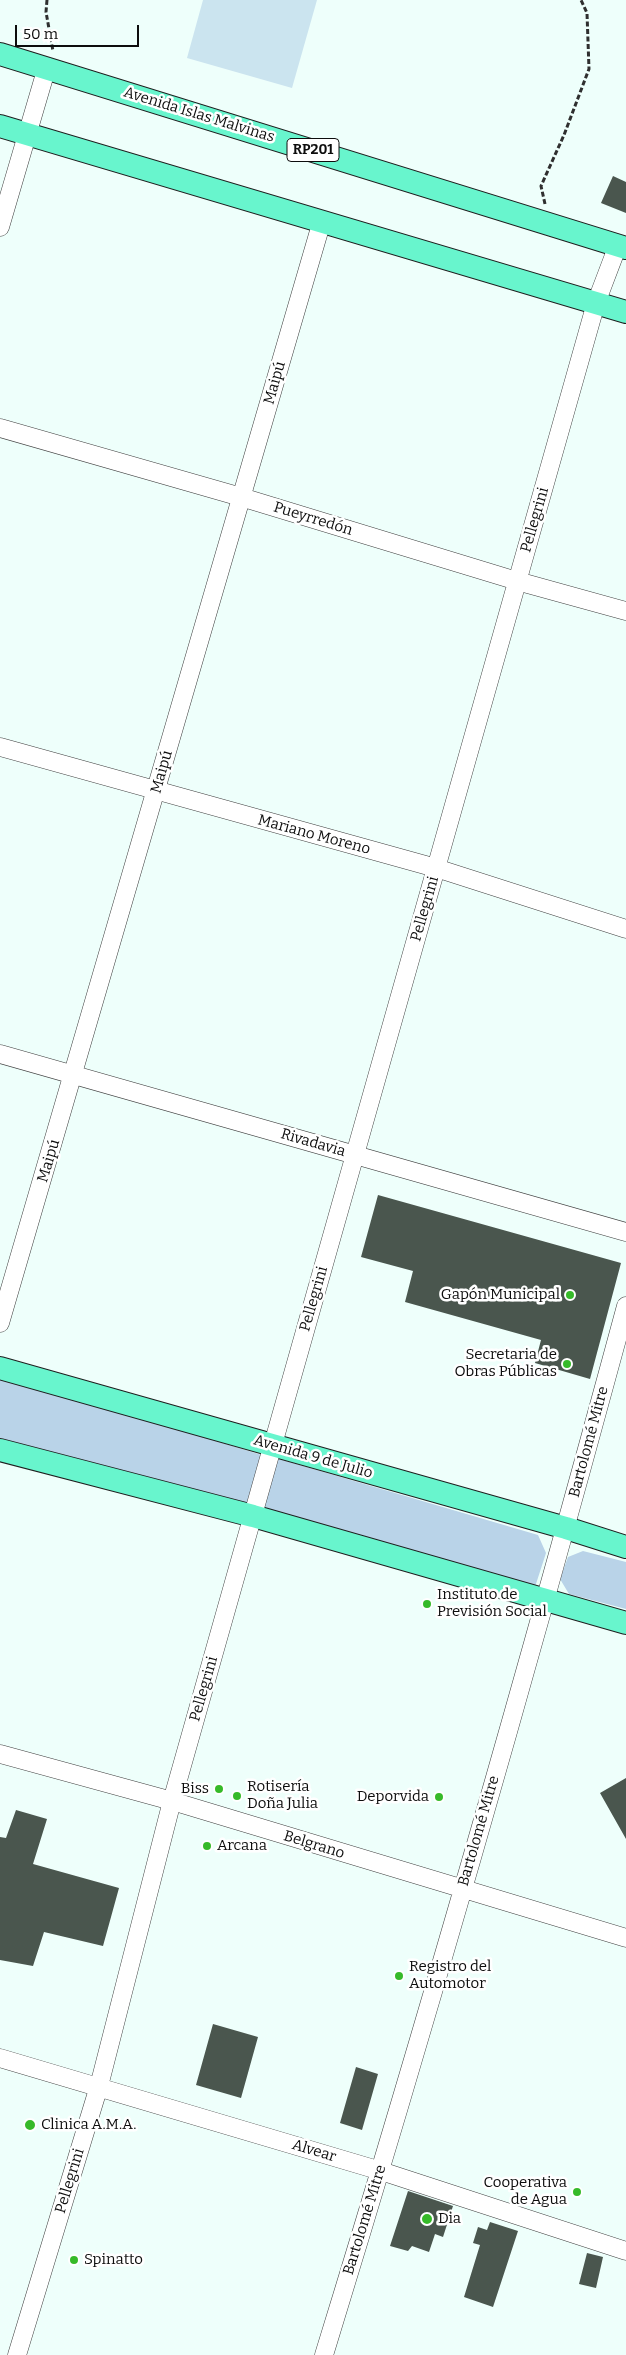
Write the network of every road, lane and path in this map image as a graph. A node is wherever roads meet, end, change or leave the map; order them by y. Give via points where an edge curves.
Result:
1 (46, 0) edge
2 (582, 0) edge
3 (0, 54) edge
4 (52, 69) junction
5 (0, 126) edge
6 (27, 134) junction
7 (322, 221) junction
8 (549, 224) junction
9 (0, 227) edge
10 (622, 246) edge
11 (596, 303) junction
12 (626, 312) edge
13 (0, 428) edge
14 (241, 497) junction
15 (517, 581) junction
16 (626, 612) edge
17 (0, 747) edge
18 (156, 792) junction
19 (436, 868) junction
20 (626, 929) edge
21 (0, 1054) edge
22 (74, 1075) junction
23 (355, 1154) junction
24 (626, 1232) edge
25 (626, 1306) edge
26 (0, 1323) edge
27 (0, 1368) edge
28 (273, 1446) junction
29 (0, 1450) edge
30 (253, 1516) junction
31 (566, 1528) junction
32 (626, 1547) edge
33 (545, 1600) junction
34 (626, 1623) edge
35 (0, 1754) edge
36 (172, 1801) junction
37 (462, 1890) junction
38 (626, 1938) edge
39 (0, 2058) edge
40 (99, 2086) junction
41 (381, 2171) junction
42 (626, 2251) edge
43 (16, 2355) edge
44 (324, 2355) edge

1 - 4 path
2 - 8 path via 587,13 589,69 541,186
3 - 4 main road, Avenida Islas Malvinas / RP201
4 - 6 street
4 - 8 main road, Avenida Islas Malvinas / RP201
5 - 6 main road
6 - 7 main road
6 - 9 street
7 - 11 main road
7 - 14 street, Maipú
8 - 10 main road, Avenida Islas Malvinas / RP201
10 - 11 street, Pellegrini
11 - 12 main road
11 - 15 street, Pellegrini
13 - 14 street, Pueyrredón
14 - 15 street, Pueyrredón
14 - 18 street, Maipú
15 - 16 street, Pueyrredón
15 - 19 street, Pellegrini
17 - 18 street, Mariano Moreno
18 - 19 street, Mariano Moreno
18 - 22 street, Maipú
19 - 20 street, Mariano Moreno
19 - 23 street, Pellegrini
21 - 22 street, Rivadavia
22 - 23 street, Rivadavia
22 - 26 street, Maipú
23 - 24 street, Rivadavia
23 - 28 street, Pellegrini
25 - 31 street, Bartolomé Mitre
27 - 28 main road, Avenida 9 de Julio
28 - 30 street, Pellegrini
28 - 31 main road, Avenida 9 de Julio
29 - 30 main road
30 - 33 main road
30 - 36 street, Pellegrini
31 - 32 main road, Avenida 9 de Julio
31 - 33 street, Bartolomé Mitre
33 - 34 main road
33 - 37 street, Bartolomé Mitre
35 - 36 street, Belgrano
36 - 37 street, Belgrano
36 - 40 street, Pellegrini
37 - 38 street, Belgrano
37 - 41 street, Bartolomé Mitre
39 - 40 street, Alvear
40 - 41 street, Alvear
40 - 43 street, Pellegrini
41 - 42 street, Alvear
41 - 44 street, Bartolomé Mitre

